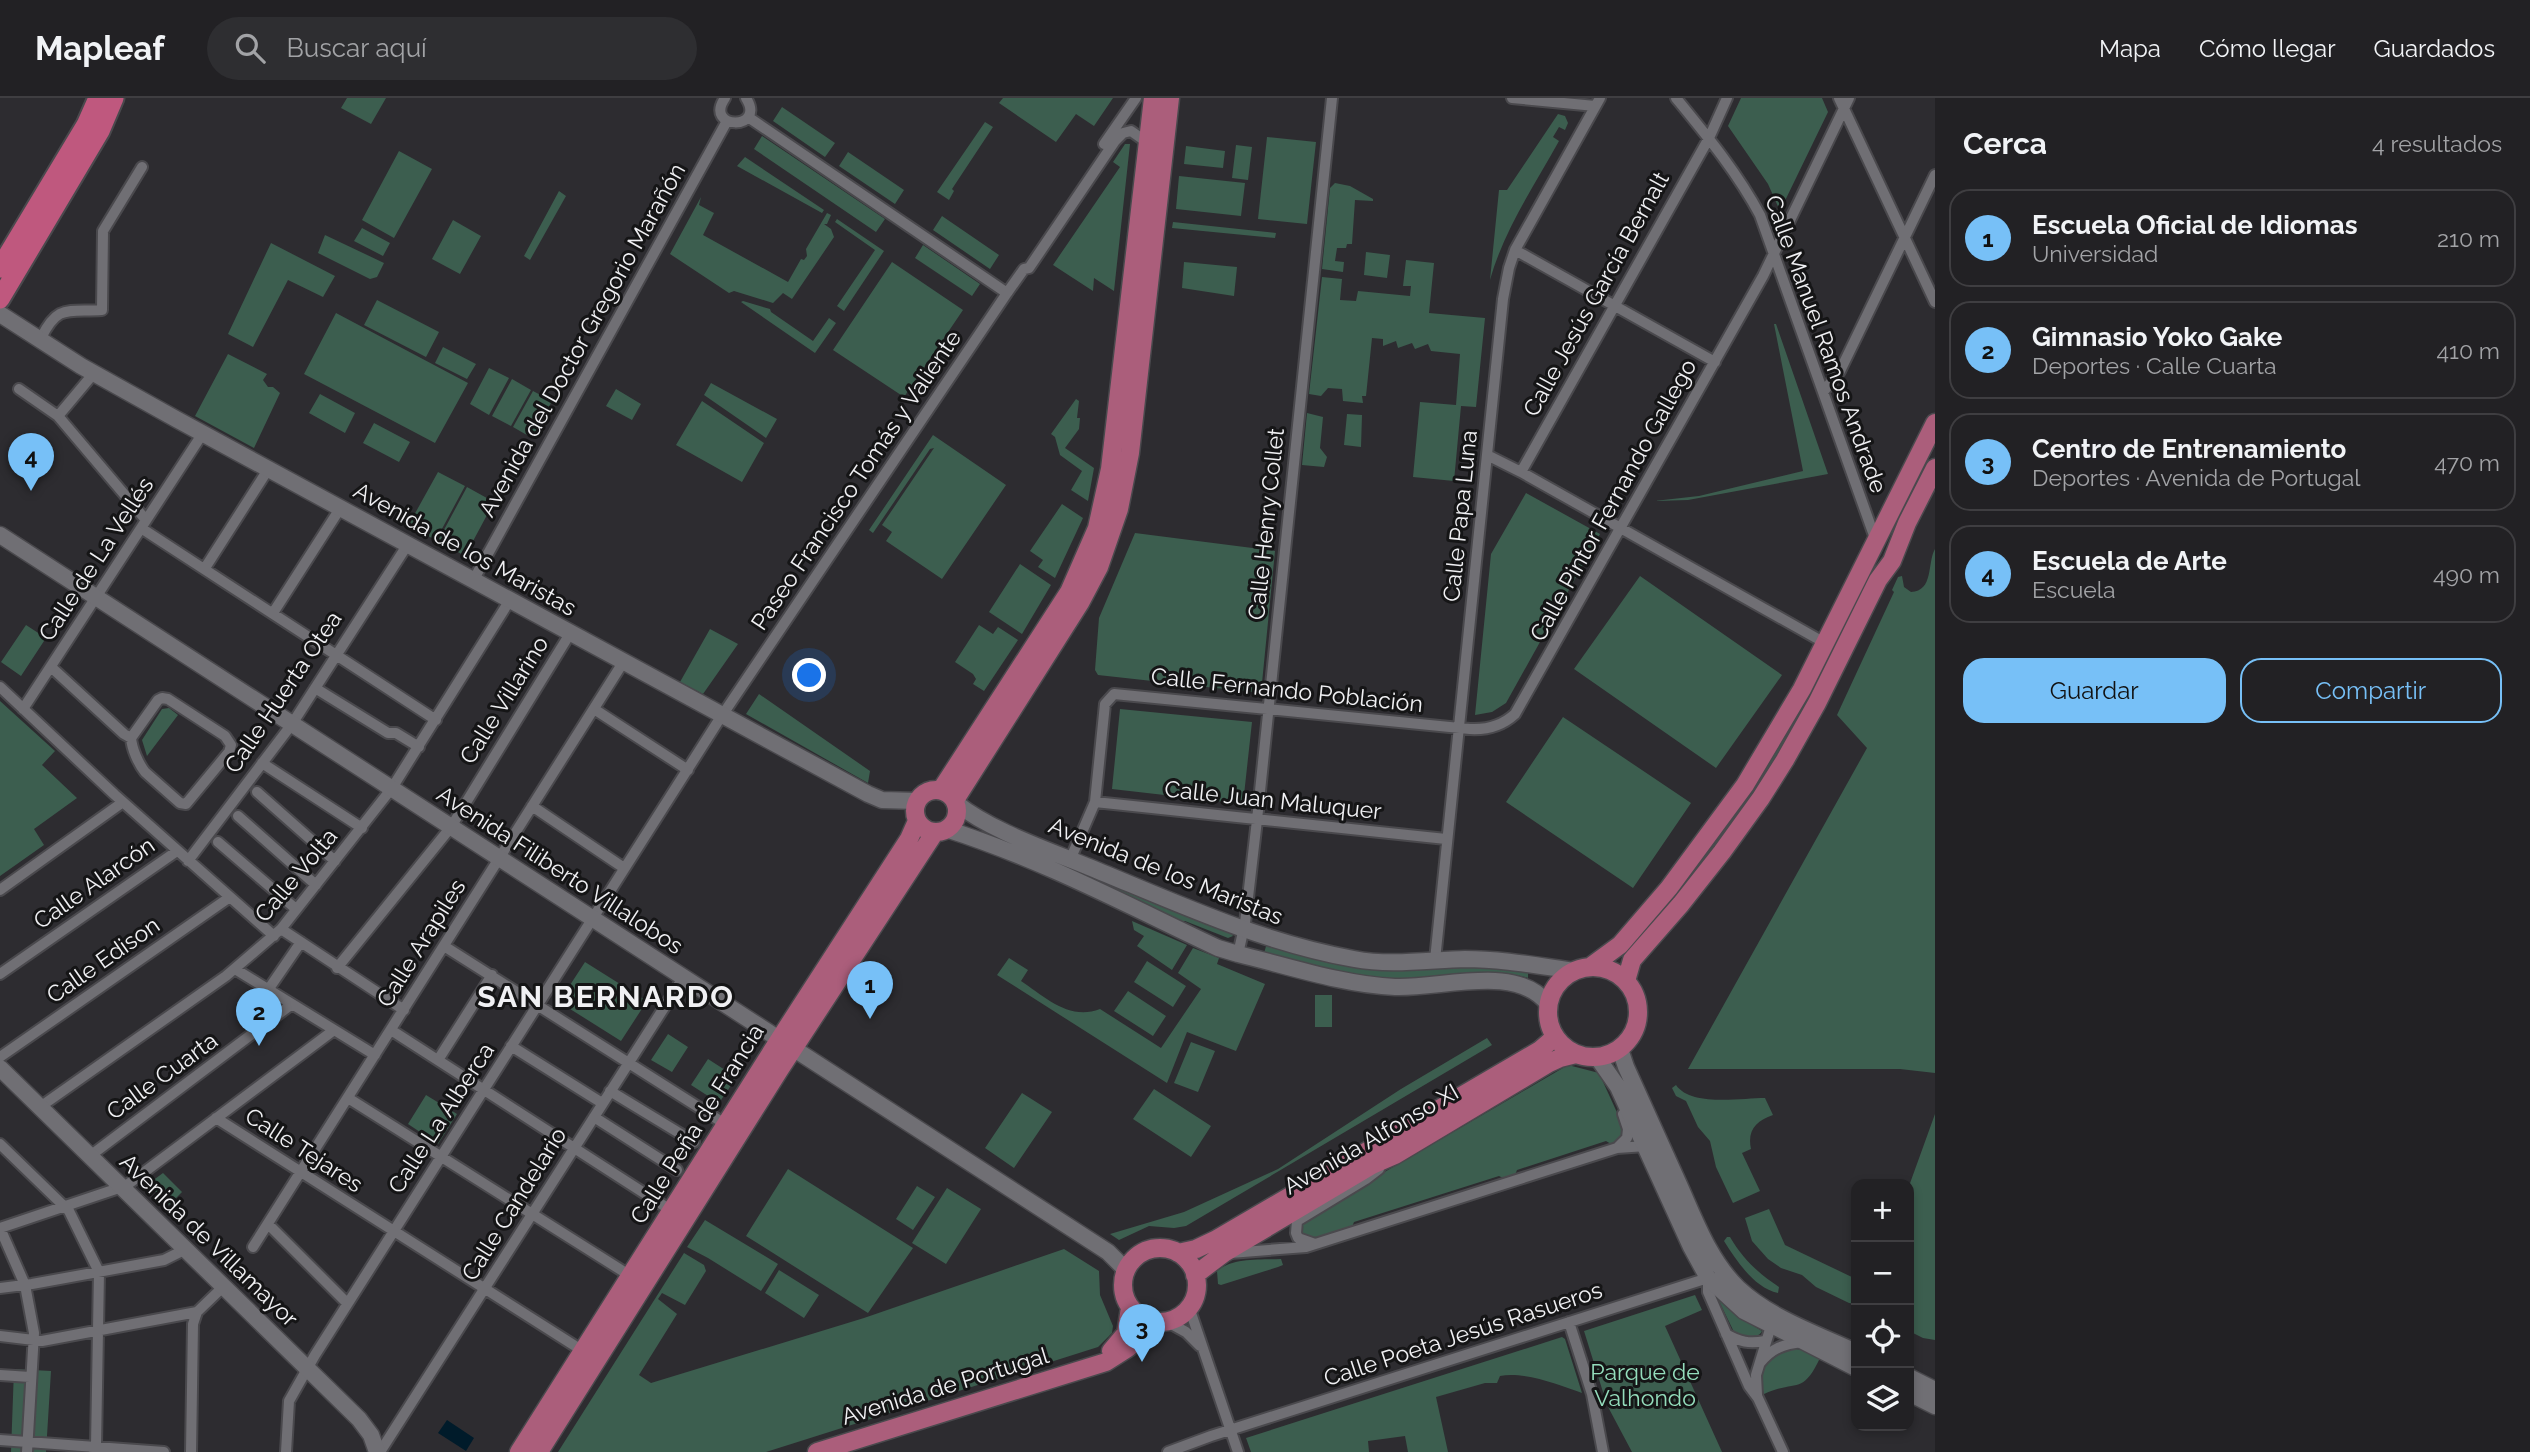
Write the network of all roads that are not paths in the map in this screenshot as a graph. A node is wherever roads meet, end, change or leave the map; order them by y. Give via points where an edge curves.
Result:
1 (98, 98) edge
2 (114, 98) edge
3 (746, 98) edge
4 (1136, 98) edge
5 (1153, 98) edge
6 (1170, 98) edge
7 (1332, 98) edge
8 (1512, 98) edge
9 (1676, 98) edge
10 (1727, 98) edge
11 (1839, 98) edge
12 (1849, 98) edge
13 (720, 99) edge
14 (1598, 102) edge
15 (1844, 110) junction
16 (748, 117) junction
17 (727, 121) junction
18 (1709, 138) junction
19 (1148, 143) junction
20 (142, 167) dead end
21 (1935, 175) edge
22 (1905, 239) junction
23 (1516, 250) junction
24 (1775, 253) junction
25 (0, 268) edge
26 (1024, 269) junction
27 (1007, 293) junction
28 (0, 299) edge
29 (1935, 302) edge
30 (1614, 305) junction
31 (0, 314) edge
32 (41, 338) junction
33 (1715, 362) junction
34 (94, 373) junction
35 (19, 389) dead end
36 (1823, 392) junction
37 (58, 416) junction
38 (1935, 423) edge
39 (203, 433) junction
40 (1487, 455) junction
41 (269, 468) junction
42 (1935, 468) edge
43 (1521, 472) junction
44 (341, 507) junction
45 (143, 524) junction
46 (1621, 528) junction
47 (0, 535) edge
48 (408, 544) junction
49 (1877, 544) junction
50 (205, 568) junction
51 (1880, 577) junction
52 (474, 579) junction
53 (96, 598) junction
54 (510, 600) junction
55 (273, 613) junction
56 (571, 632) junction
57 (1825, 643) junction
58 (336, 655) junction
59 (624, 661) junction
60 (51, 667) junction
61 (0, 687) edge
62 (315, 688) junction
63 (23, 709) junction
64 (594, 709) junction
65 (1268, 709) junction
66 (724, 715) junction
67 (436, 720) junction
68 (292, 724) junction
69 (1459, 729) junction
70 (131, 738) junction
71 (419, 747) junction
72 (262, 763) junction
73 (688, 770) junction
74 (392, 788) junction
75 (257, 792) dead end
76 (951, 798) junction
77 (917, 801) junction
78 (123, 802) junction
79 (1096, 802) junction
80 (532, 806) junction
81 (238, 816) dead end
82 (1257, 820) junction
83 (917, 821) junction
84 (450, 827) junction
85 (362, 828) junction
86 (941, 831) junction
87 (1446, 839) junction
88 (218, 842) dead end
89 (177, 851) junction
90 (500, 858) junction
91 (1070, 860) junction
92 (188, 861) junction
93 (335, 861) junction
94 (624, 868) junction
95 (316, 885) junction
96 (0, 890) edge
97 (230, 897) junction
98 (296, 909) junction
99 (592, 919) junction
100 (277, 932) junction
101 (1244, 932) junction
102 (301, 942) junction
103 (444, 946) junction
104 (1238, 954) junction
105 (1435, 960) junction
106 (337, 968) junction
107 (235, 969) junction
108 (1583, 969) junction
109 (0, 974) edge
110 (492, 975) junction
111 (683, 978) junction
112 (1626, 981) junction
113 (268, 990) junction
114 (292, 1004) junction
115 (538, 1004) junction
116 (1548, 1004) junction
117 (404, 1010) junction
118 (334, 1030) junction
119 (391, 1030) junction
120 (1555, 1037) junction
121 (786, 1045) junction
122 (511, 1046) junction
123 (1620, 1048) junction
124 (1576, 1054) junction
125 (375, 1055) junction
126 (0, 1056) edge
127 (1597, 1057) junction
128 (438, 1060) junction
129 (629, 1062) junction
130 (4, 1078) edge
131 (1618, 1087) junction
132 (483, 1089) junction
133 (610, 1091) junction
134 (348, 1098) junction
135 (603, 1103) junction
136 (40, 1107) junction
137 (594, 1117) junction
138 (216, 1118) junction
139 (725, 1124) junction
140 (694, 1142) dead end
141 (0, 1144) edge
142 (575, 1146) junction
143 (1646, 1146) junction
144 (1617, 1148) junction
145 (1395, 1155) junction
146 (90, 1156) junction
147 (440, 1157) junction
148 (677, 1170) dead end
149 (301, 1173) junction
150 (123, 1188) junction
151 (65, 1207) junction
152 (672, 1211) junction
153 (532, 1213) junction
154 (268, 1224) junction
155 (0, 1228) edge
156 (393, 1230) junction
157 (1315, 1244) junction
158 (253, 1247) dead end
159 (187, 1249) junction
160 (1178, 1253) junction
161 (1224, 1254) junction
162 (1126, 1270) junction
163 (99, 1272) junction
164 (629, 1275) junction
165 (1195, 1275) junction
166 (1708, 1278) junction
167 (25, 1285) junction
168 (224, 1286) junction
169 (0, 1288) edge
170 (485, 1289) junction
171 (347, 1303) junction
172 (1130, 1307) junction
173 (1189, 1307) junction
174 (197, 1312) junction
175 (1161, 1322) junction
176 (1569, 1322) junction
177 (1769, 1326) junction
178 (100, 1330) junction
179 (1726, 1334) junction
180 (0, 1336) edge
181 (33, 1340) junction
182 (1802, 1342) junction
183 (583, 1351) junction
184 (1851, 1351) edge
185 (1206, 1353) junction
186 (1758, 1365) junction
187 (1851, 1366) edge
188 (1087, 1367) junction
189 (307, 1368) junction
190 (0, 1375) edge
191 (30, 1377) junction
192 (1914, 1380) edge
193 (1935, 1390) edge
194 (1914, 1396) edge
195 (1758, 1398) junction
196 (1935, 1406) edge
197 (1231, 1430) junction
198 (0, 1440) edge
199 (27, 1447) edge
200 (95, 1449) edge
201 (164, 1452) edge
202 (191, 1452) edge
203 (286, 1452) edge
204 (378, 1452) edge
205 (519, 1452) edge
206 (539, 1452) edge
207 (817, 1452) edge
208 (1168, 1452) edge
209 (1238, 1452) edge
210 (1603, 1452) edge
211 (1783, 1452) edge

1 - 25 highway
2 - 28 highway via 100,131
3 - 16 street
4 - 26 street, Paseo Francisco Tomás y Valiente via 1023,263
5 - 19 main road
6 - 76 main road via 1130,453 1109,540 1080,603
7 - 65 street, Calle Henry Collet
8 - 14 street
9 - 18 street, Calle Manuel Ramos Andrade
10 - 18 street, Calle Jesús García Bernalt
11 - 15 street
12 - 15 street, Calle Pintor Fernando Gallego
13 - 17 street
14 - 23 street, Calle Papa Luna
15 - 22 street
15 - 24 street, Calle Pintor Fernando Gallego
16 - 17 street via 738,123
16 - 27 street
17 - 52 street, Avenida del Doctor Gregorio Marañón
18 - 24 street, Calle Manuel Ramos Andrade via 1742,182
18 - 30 street, Calle Jesús García Bernalt
19 - 26 street, Paseo Francisco Tomás y Valiente via 1131,131 1115,141
19 - 76 main road via 1110,469 1097,528 1069,592
20 - 32 street via 103,231 102,310 56,314
21 - 22 street
22 - 29 street
22 - 36 street via 1840,371
23 - 30 street
23 - 40 street, Calle Papa Luna via 1503,299
24 - 33 street, Calle Pintor Fernando Gallego
24 - 36 street, Calle Manuel Ramos Andrade
26 - 27 street, Paseo Francisco Tomás y Valiente
27 - 66 street, Paseo Francisco Tomás y Valiente
30 - 33 street
30 - 43 street, Calle Jesús García Bernalt
31 - 32 main road, Avenida de los Maristas
32 - 34 main road, Avenida de los Maristas
33 - 46 street, Calle Pintor Fernando Gallego
34 - 37 street
34 - 39 main road, Avenida de los Maristas
35 - 37 street
36 - 49 street, Calle Manuel Ramos Andrade
37 - 45 street
38 - 49 main road
39 - 41 main road, Avenida de los Maristas
39 - 45 street, Calle de La Vellés
40 - 43 street
40 - 69 street, Calle Papa Luna
41 - 44 main road, Avenida de los Maristas
41 - 50 street
42 - 51 main road via 1892,561
43 - 46 street
44 - 48 main road, Avenida de los Maristas
44 - 55 street
45 - 50 street
45 - 53 street, Calle de La Vellés
46 - 57 street
46 - 69 street, Calle Pintor Fernando Gallego via 1515,714 1483,730
47 - 53 main road, Avenida Filiberto Villalobos
48 - 52 main road, Avenida de los Maristas
48 - 58 street, Calle Huerta Otea
49 - 51 main road
49 - 57 main road
50 - 55 street
51 - 112 main road via 1817,704 1762,798 1696,886 1632,960
52 - 54 main road, Avenida de los Maristas
53 - 60 street, Calle de La Vellés
53 - 68 main road, Avenida Filiberto Villalobos
54 - 56 main road, Avenida de los Maristas
54 - 67 street, Calle Volta
55 - 58 street
56 - 59 main road, Avenida de los Maristas
56 - 84 street, Calle Villarino
57 - 108 main road via 1770,744 1717,825 1623,942
58 - 62 street, Calle Huerta Otea
58 - 67 street
59 - 64 street, Calle Arapiles
59 - 66 main road, Avenida de los Maristas
60 - 63 street, Calle de La Vellés
60 - 70 street
61 - 63 street
62 - 68 street, Calle Huerta Otea
62 - 71 street
63 - 78 street
64 - 73 street
64 - 80 street, Calle Arapiles
65 - 69 street, Calle Fernando Población
65 - 79 street, Calle Fernando Población via 1111,696 1105,704
65 - 82 street, Calle Henry Collet
66 - 73 street, Calle La Alberca
66 - 77 main road, Avenida de los Maristas via 868,794 882,800
67 - 71 street, Calle Volta
68 - 72 street, Calle Huerta Otea
68 - 74 main road, Avenida Filiberto Villalobos
69 - 87 street, Calle Papa Luna
70 - 70 street via 141,767 186,804 231,747 225,736 167,699 158,700
71 - 74 street, Calle Volta
72 - 85 street
72 - 92 street, Calle Huerta Otea
73 - 94 street, Calle La Alberca
74 - 84 main road, Avenida Filiberto Villalobos
74 - 85 street, Calle Volta
75 - 93 street
76 - 77 main road via 925,792
76 - 86 main road via 957,816
76 - 91 main road, Avenida de los Maristas via 972,815
77 - 83 main road
78 - 89 street
78 - 96 street
79 - 82 street, Calle Juan Maluquer
79 - 91 street
80 - 90 street, Calle Arapiles
80 - 94 street
81 - 95 street
82 - 87 street, Calle Juan Maluquer
82 - 101 street, Calle Henry Collet
83 - 86 main road via 927,830
83 - 121 main road, Calle Peña de Francia
84 - 90 main road, Avenida Filiberto Villalobos
84 - 106 street, Calle Villarino
85 - 93 street, Calle Volta
86 - 104 main road, Avenida de los Maristas via 991,845 1070,877
86 - 121 main road, Calle Peña de Francia
87 - 105 street, Calle Papa Luna
88 - 98 street
89 - 92 street
89 - 109 street, Calle Alarcón
90 - 99 main road, Avenida Filiberto Villalobos
90 - 103 street, Calle Arapiles
91 - 101 main road, Avenida de los Maristas
92 - 97 street
93 - 95 street, Calle Volta
94 - 99 street, Calle La Alberca
95 - 98 street, Calle Volta
97 - 100 street
97 - 126 street, Calle Edison
98 - 100 street, Calle Volta
99 - 111 main road, Avenida Filiberto Villalobos
99 - 115 street, Calle La Alberca
100 - 102 street
100 - 107 street, Calle Volta
101 - 104 street, Calle Henry Collet
101 - 105 main road, Avenida de los Maristas via 1355,960
102 - 106 street
102 - 113 street
103 - 110 street
103 - 117 street, Calle Arapiles
104 - 116 main road, Avenida de los Maristas via 1395,987 1504,980 1531,988
105 - 108 main road, Avenida de los Maristas
106 - 117 street
107 - 113 street
107 - 136 street, Calle Volta
108 - 112 main road via 1614,972
108 - 116 main road via 1563,978
110 - 115 street
110 - 128 street
111 - 121 main road, Avenida Filiberto Villalobos
111 - 129 street, Calle Candelario
112 - 123 main road via 1635,996 1637,1018
113 - 114 street
114 - 118 street
114 - 146 street, Calle Cuarta
115 - 122 street, Calle La Alberca
115 - 129 street
116 - 120 main road
117 - 119 street, Calle Arapiles
118 - 125 street
118 - 138 street
119 - 125 street, Calle Arapiles
119 - 128 street
120 - 124 main road
120 - 160 main road, Avenida Alfonso XI via 1270,1209 1205,1246
121 - 139 main road, Calle Peña de Francia
121 - 162 main road, Avenida Filiberto Villalobos via 1115,1256
121 - 206 main road, Calle Peña de Francia
122 - 132 street, Calle La Alberca
122 - 135 street
123 - 127 main road
123 - 177 main road via 1705,1241
124 - 127 main road
124 - 145 main road, Avenida Alfonso XI via 1549,1063
125 - 134 street, Calle Arapiles
127 - 131 main road
128 - 132 street
129 - 133 street, Calle Candelario
129 - 139 street
130 - 136 main road, Avenida de Villamayor
131 - 143 main road
131 - 144 street via 1628,1129 1627,1138
132 - 142 street
132 - 147 street, Calle La Alberca
133 - 135 street, Calle Candelario
133 - 140 street
134 - 147 street
134 - 149 street, Calle Arapiles
135 - 137 street, Calle Candelario
136 - 146 main road, Avenida de Villamayor
137 - 142 street, Calle Candelario
137 - 148 street
138 - 149 street, Calle Tejares
138 - 150 street
139 - 152 main road, Calle Peña de Francia
141 - 151 street
142 - 152 street
142 - 153 street, Calle Candelario
143 - 144 street
143 - 166 main road
144 - 157 street
145 - 157 street via 1366,1179 1297,1221 1298,1238
145 - 161 main road, Avenida Alfonso XI
146 - 150 main road, Avenida de Villamayor
147 - 153 street
147 - 156 street, Calle La Alberca
149 - 154 street, Calle Arapiles
149 - 156 street, Calle Tejares
150 - 151 street
150 - 159 main road, Avenida de Villamayor
151 - 155 street
151 - 163 street
152 - 164 main road, Calle Peña de Francia
153 - 164 street
153 - 170 street, Calle Candelario
154 - 158 street, Calle Arapiles
154 - 171 street
155 - 167 street
156 - 170 street, Calle Tejares
156 - 171 street, Calle La Alberca
157 - 161 street
159 - 163 street via 164,1260
159 - 168 main road, Avenida de Villamayor
160 - 162 main road via 1152,1249
160 - 165 main road
161 - 165 main road, Avenida Alfonso XI
162 - 172 main road via 1123,1286
163 - 167 street
163 - 178 street
164 - 183 main road, Calle Peña de Francia
165 - 173 main road via 1196,1290
166 - 176 street, Calle Poeta Jesús Rasueros
166 - 177 main road via 1744,1311
166 - 179 street via 1708,1292
167 - 169 street
167 - 181 street
168 - 174 street
168 - 189 main road, Avenida de Villamayor
170 - 183 street, Calle Tejares
170 - 204 street, Calle Candelario
171 - 189 street, Calle La Alberca
172 - 175 main road via 1146,1319
172 - 188 main road, Avenida de Portugal via 1122,1340
173 - 175 main road via 1180,1316
173 - 185 street
174 - 178 street
174 - 202 street
175 - 185 street via 1186,1332
175 - 188 main road, Avenida de Portugal via 1106,1362
176 - 197 street, Calle Poeta Jesús Rasueros
176 - 210 street via 1592,1394
177 - 179 street via 1751,1343
177 - 182 main road
177 - 184 main road
177 - 186 street
178 - 181 street
178 - 200 street
179 - 195 street
180 - 181 street
181 - 191 street
182 - 186 street via 1772,1350
182 - 187 main road
183 - 205 main road, Calle Peña de Francia
185 - 197 street
186 - 195 street
188 - 207 main road, Avenida de Portugal
189 - 203 street, Calle La Alberca via 289,1401
189 - 204 main road, Avenida de Villamayor via 359,1419
190 - 191 street
191 - 199 street
192 - 193 main road
194 - 196 main road
195 - 211 street
197 - 208 street, Calle Poeta Jesús Rasueros
197 - 209 street
198 - 199 street
199 - 200 street
200 - 201 street

